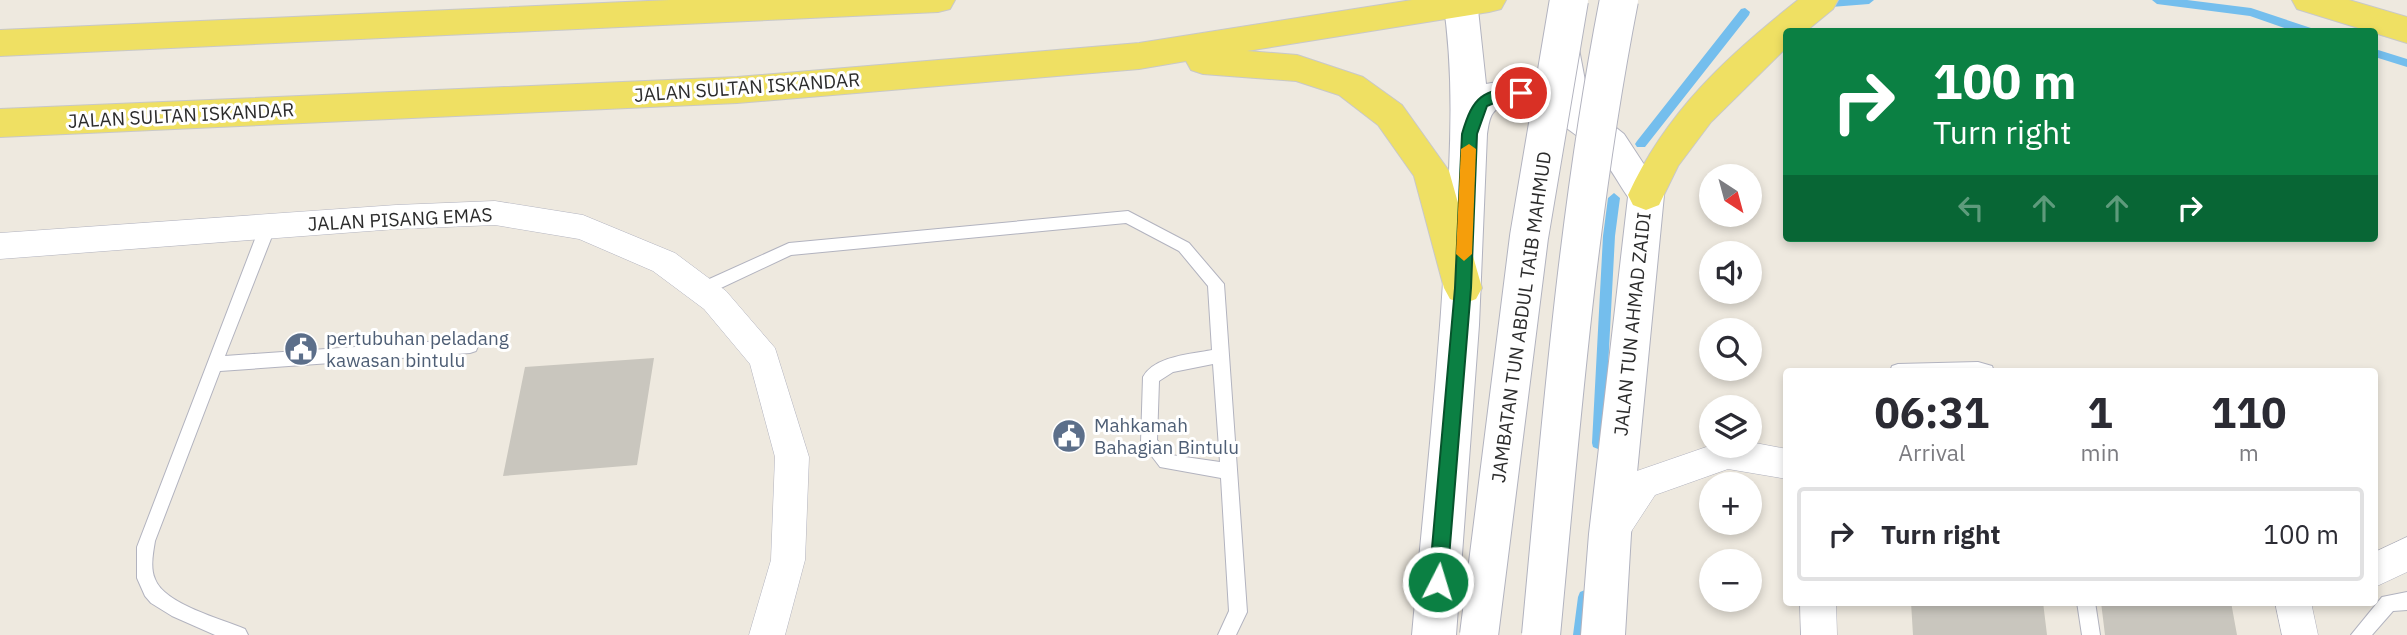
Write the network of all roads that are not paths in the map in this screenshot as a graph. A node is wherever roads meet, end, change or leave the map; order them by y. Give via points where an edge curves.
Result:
1 (938, 0) edge
2 (1558, 0) edge
3 (1569, 0) edge
4 (1619, 0) edge
5 (1821, 0) edge
6 (2309, 0) edge
7 (1470, 2) edge
8 (700, 5) edge
9 (1339, 13) edge
10 (1785, 28) edge
11 (1783, 30) edge
12 (2407, 30) edge
13 (0, 43) edge
14 (1139, 56) junction
15 (1574, 113) junction
16 (0, 122) edge
17 (1469, 134) junction
18 (1646, 195) junction
19 (268, 226) junction
20 (0, 246) edge
21 (1463, 288) junction
22 (701, 290) junction
23 (470, 346) dead end
24 (1221, 355) junction
25 (214, 364) junction
26 (1783, 463) edge
27 (1228, 471) junction
28 (1610, 534) junction
29 (2407, 554) edge
30 (2378, 568) edge
31 (2407, 601) edge
32 (1818, 606) edge
33 (2087, 606) edge
34 (2294, 606) edge
35 (239, 635) edge
36 (767, 635) edge
37 (1227, 635) edge
38 (1434, 635) edge
39 (1479, 635) edge
40 (1541, 635) edge
41 (1603, 635) edge
42 (1819, 635) edge
43 (2091, 635) edge
44 (2300, 635) edge
45 (2360, 635) edge

1 - 8 main road
2 - 15 main road
3 - 39 main road, JAMBATAN TUN ABDUL TAIB MAHMUD, bridge via 1550,100
4 - 40 main road, bridge via 1603,74 1578,261
5 - 10 main road
6 - 12 main road
7 - 9 main road, JALAN SULTAN ISKANDAR
7 - 17 main road via 1466,24
8 - 13 main road
9 - 14 main road, JALAN SULTAN ISKANDAR
11 - 18 main road via 1712,98 1665,156
14 - 16 main road, JALAN SULTAN ISKANDAR via 737,90
14 - 21 main road via 1297,68 1351,86 1390,115 1431,171
15 - 17 main road, JALAN TUN AHMAD ZAIDI via 1521,93 1499,94 1476,110
15 - 18 main road, JALAN TUN AHMAD ZAIDI via 1611,144
17 - 21 main road
18 - 28 main road, JALAN TUN AHMAD ZAIDI
19 - 20 street, JALAN PISANG EMAS
19 - 22 street, JALAN PISANG EMAS via 495,213 583,227 664,262
19 - 25 lane
21 - 38 main road
22 - 24 lane via 789,249 1128,217 1184,247 1216,284
22 - 36 street, JALAN PISANG EMAS via 764,358 792,457 788,560
23 - 25 lane
24 - 27 lane
24 - 27 lane via 1170,366 1151,377 1149,442 1166,462
25 - 35 lane via 146,541 143,567 151,591 197,621
26 - 28 street via 1727,454 1643,484
27 - 37 lane via 1238,612
28 - 41 main road, JALAN TUN AHMAD ZAIDI
29 - 30 street
31 - 45 lane via 2388,603
32 - 42 street
33 - 43 lane
34 - 44 street

